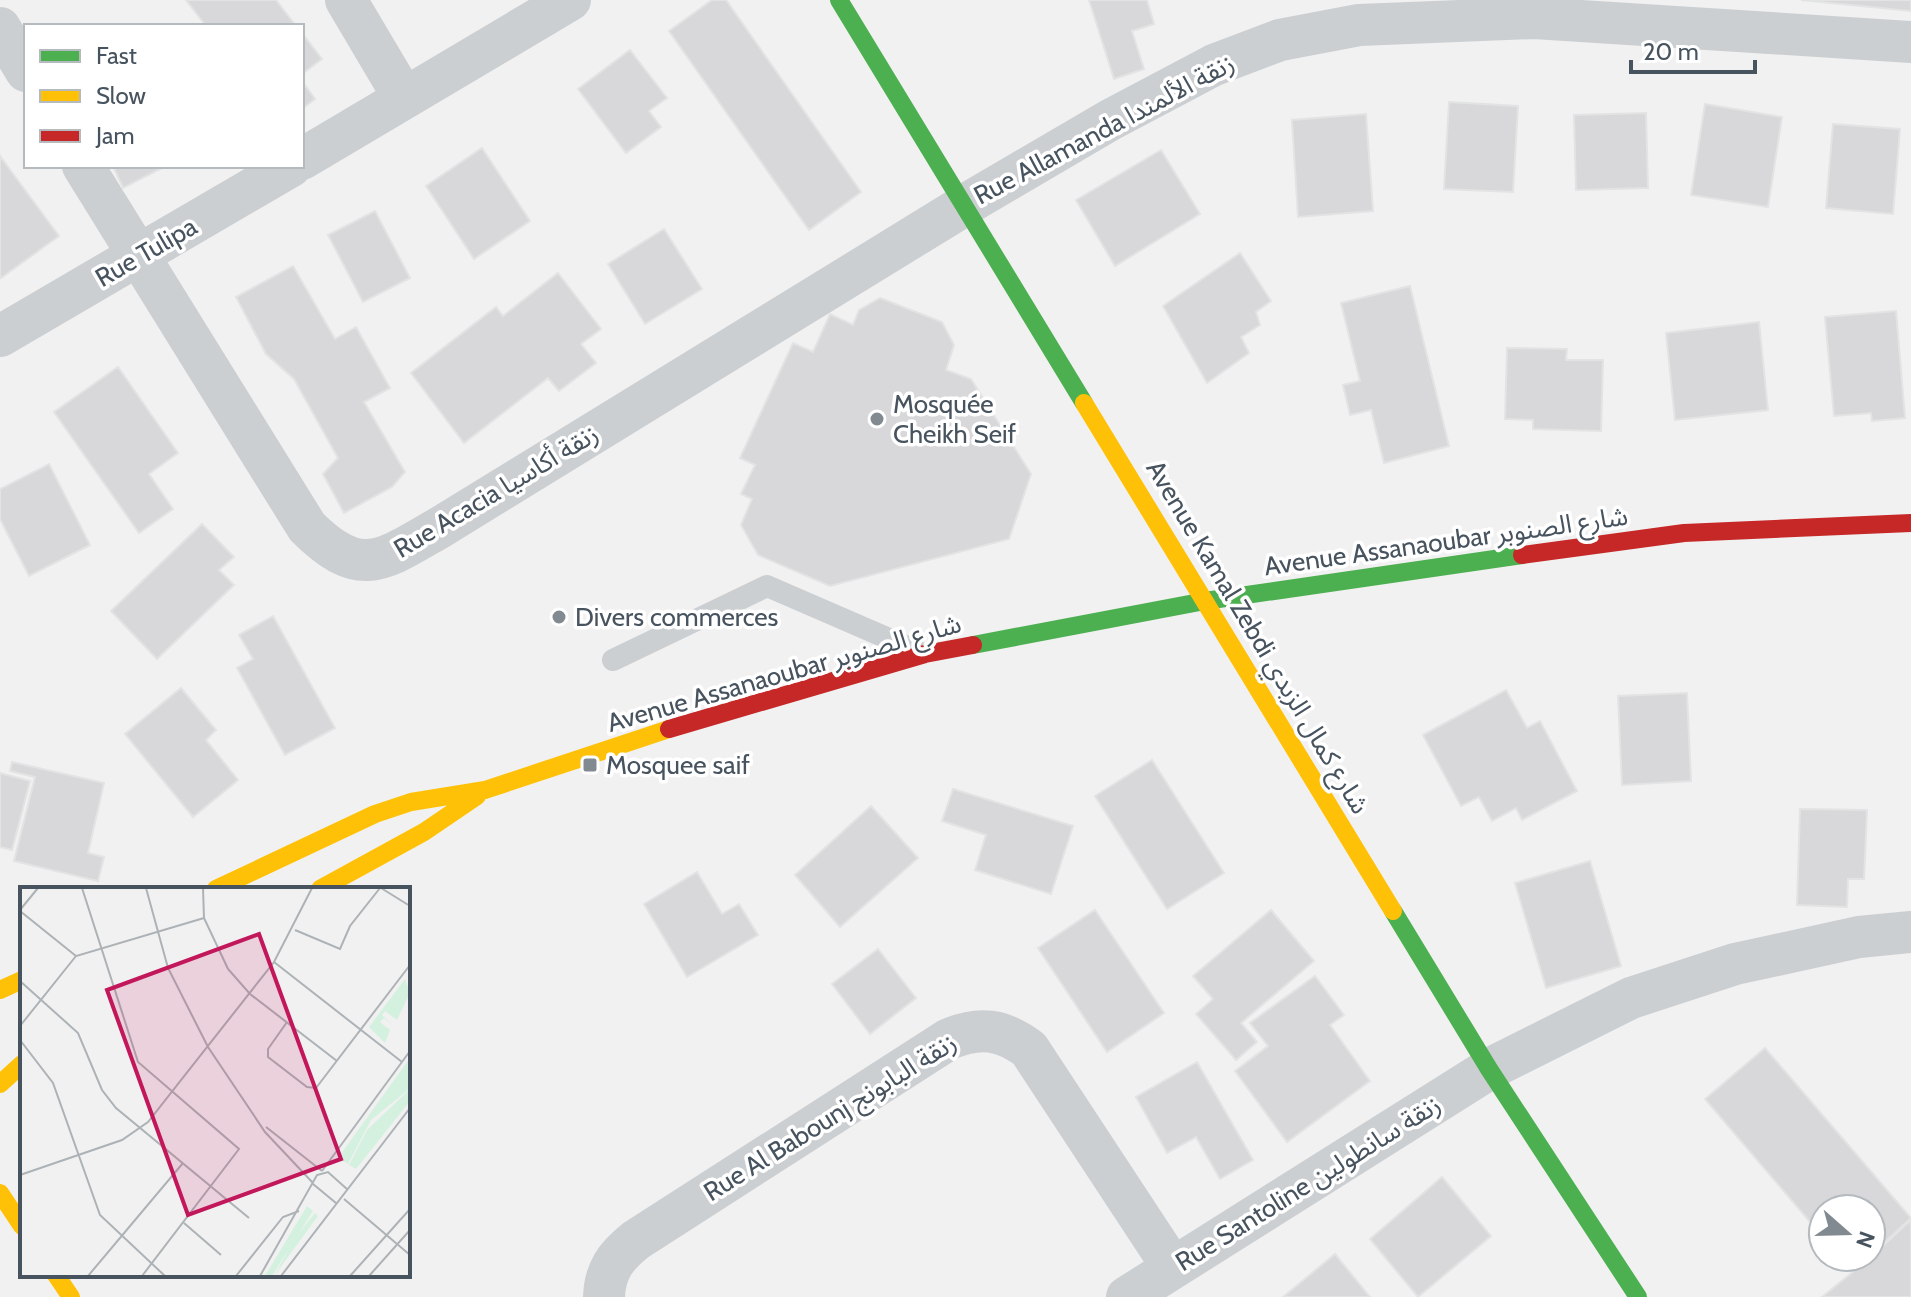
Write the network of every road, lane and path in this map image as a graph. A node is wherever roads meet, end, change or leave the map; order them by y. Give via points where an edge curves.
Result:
1 (346, 0) edge
2 (570, 0) edge
3 (839, 0) edge
4 (0, 28) edge
5 (1911, 42) edge
6 (24, 68) edge
7 (404, 98) junction
8 (304, 158) edge
9 (84, 168) edge
10 (288, 168) edge
11 (965, 205) junction
12 (138, 258) junction
13 (0, 336) edge
14 (1911, 523) edge
15 (1205, 601) junction
16 (925, 654) junction
17 (613, 660) dead end
18 (485, 790) junction
19 (220, 887) edge
20 (324, 887) edge
21 (1911, 932) edge
22 (20, 981) edge
23 (0, 990) edge
24 (20, 1066) edge
25 (1489, 1069) junction
26 (0, 1084) edge
27 (0, 1193) edge
28 (20, 1223) edge
29 (1173, 1268) junction
30 (57, 1277) edge
31 (71, 1297) edge
32 (604, 1297) edge
33 (1127, 1297) edge
34 (1638, 1297) edge

1 - 7 street
2 - 7 street
3 - 11 street, Avenue Kamal Zebdi شارع كمال الزبدي
4 - 6 street
5 - 11 street, Rue Allamanda زنقة الألمندا via 1534,18 1359,25 1280,40 1214,65
7 - 8 street
9 - 12 street, Rue Acacia زنقة أكاسيا
10 - 12 street, Rue Tulipa
11 - 12 street, Rue Acacia زنقة أكاسيا via 439,528 373,562 343,557 307,527
11 - 15 street, Avenue Kamal Zebdi شارع كمال الزبدي
12 - 13 street, Rue Tulipa
14 - 15 street, Avenue Assanaoubar شارع الصنوبر via 1684,533
15 - 16 street, Avenue Assanaoubar شارع الصنوبر
15 - 25 street, Avenue Kamal Zebdi شارع كمال الزبدي
16 - 17 lane via 767,586
16 - 18 street, Avenue Assanaoubar شارع الصنوبر via 715,713
18 - 19 street, Avenue Assanaoubar شارع الصنوبر via 435,796 375,814
18 - 20 street, Avenue Assanaoubar شارع الصنوبر via 424,832
21 - 25 street, Rue Santoline زنقة سانطولين via 1859,937 1735,964 1631,998
22 - 23 street
24 - 26 street
25 - 29 street, Rue Santoline زنقة سانطولين
25 - 34 street, Avenue Kamal Zebdi شارع كمال الزبدي
27 - 28 street
29 - 32 street, Rue Al Babounj زنقة البابونج via 1029,1049 991,1029 949,1039 636,1240 616,1256 605,1279
29 - 33 street, Rue Santoline زنقة سانطولين
30 - 31 street

